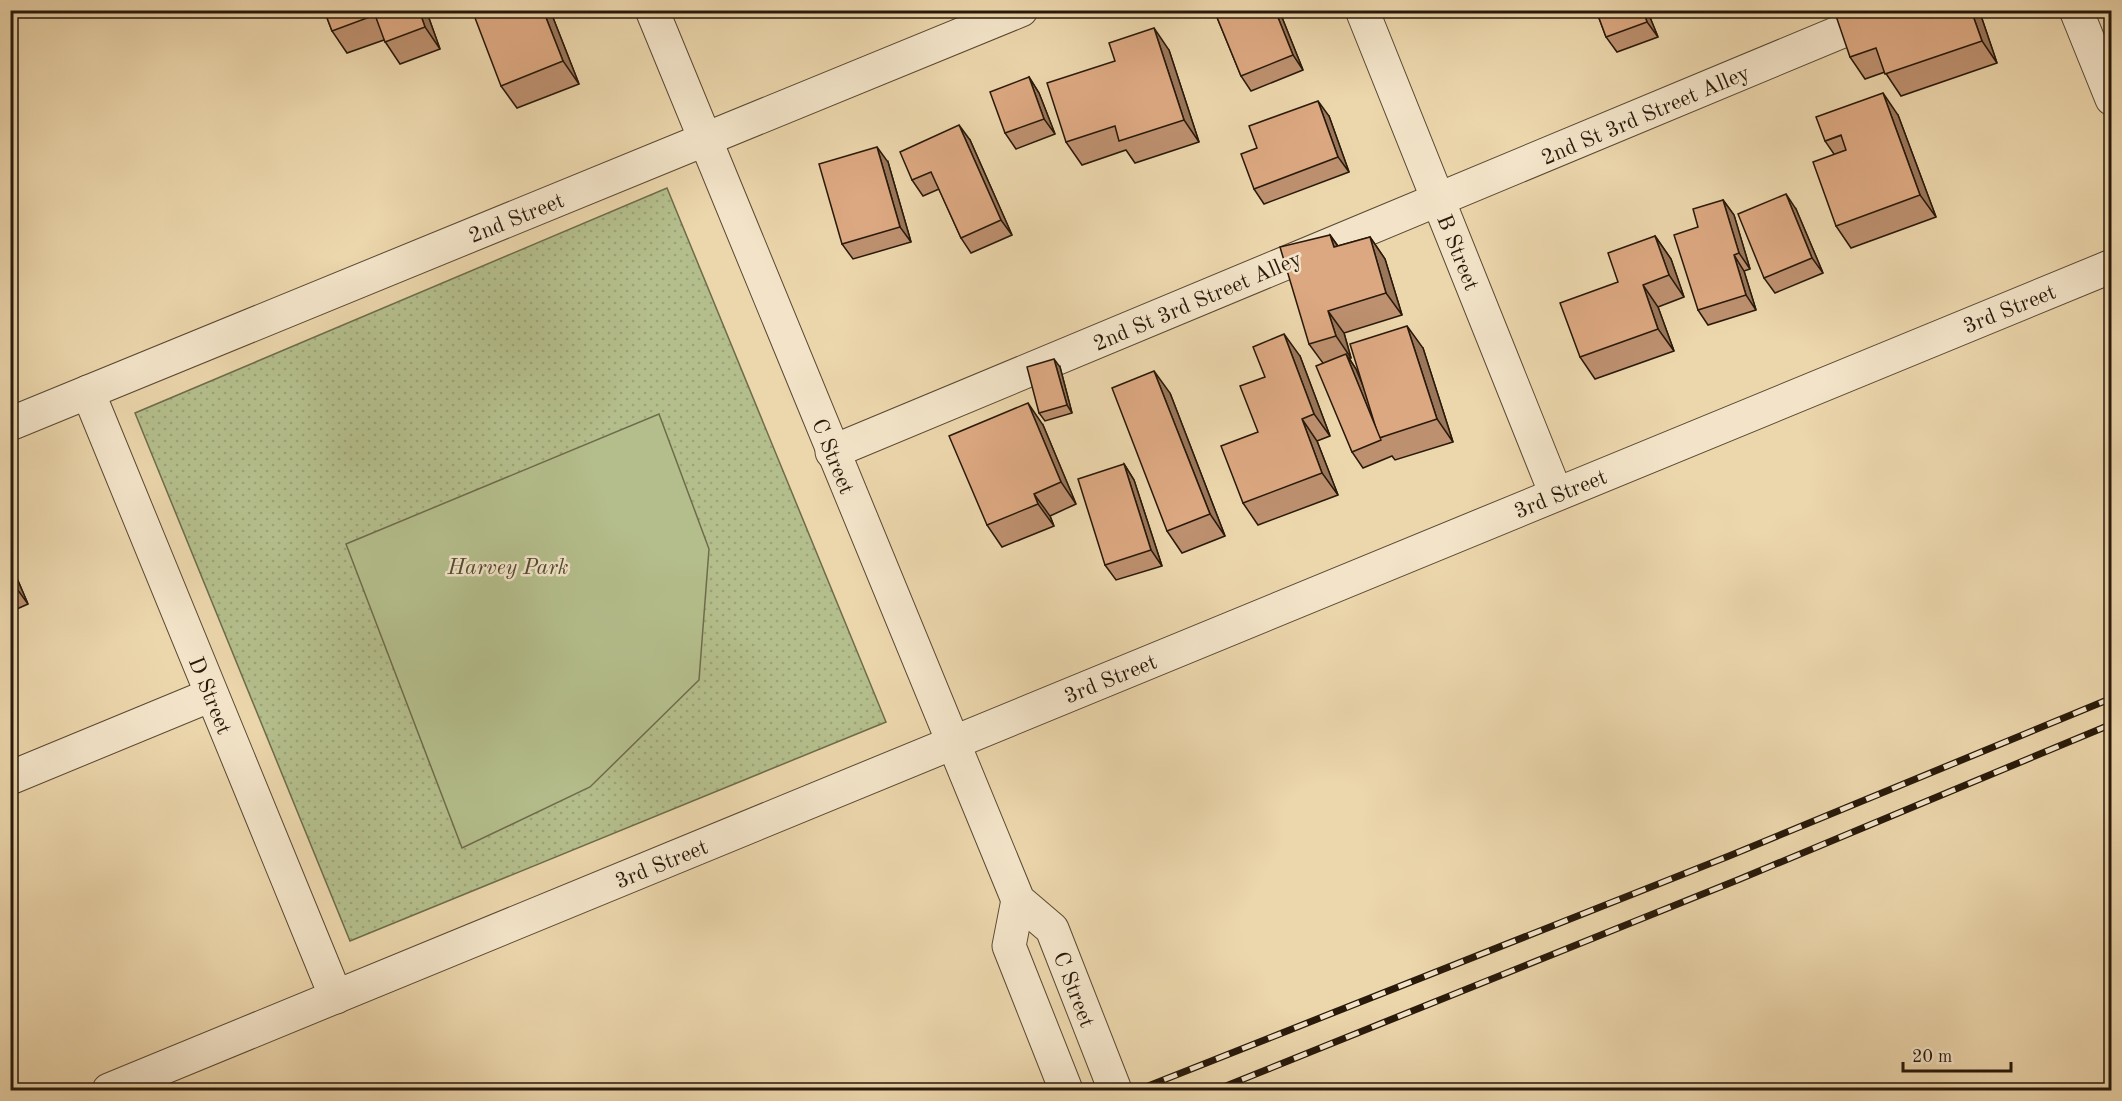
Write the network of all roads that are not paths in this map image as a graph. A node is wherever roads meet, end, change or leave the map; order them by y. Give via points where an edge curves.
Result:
1 (652, 10) edge
2 (1021, 10) edge
3 (1362, 10) edge
4 (1893, 10) edge
5 (2076, 10) edge
6 (2112, 99) edge
7 (705, 140) junction
8 (1438, 200) junction
9 (2112, 266) edge
10 (88, 392) junction
11 (10, 424) edge
12 (832, 452) junction
13 (1556, 494) junction
14 (211, 695) junction
15 (951, 744) junction
16 (10, 778) edge
17 (1018, 900) junction
18 (336, 997) junction
19 (109, 1090) edge
20 (1066, 1090) edge
21 (1115, 1090) edge

1 - 7 street, C Street
2 - 7 street, 2nd Street
3 - 8 street, B Street
4 - 8 street, 2nd St 3rd Street Alley
5 - 6 street
7 - 10 street, 2nd Street
7 - 12 street, C Street
8 - 12 street, 2nd St 3rd Street Alley
8 - 13 street, B Street
9 - 13 street, 3rd Street
10 - 11 street, 2nd Street
10 - 14 street, D Street
12 - 15 street, C Street
13 - 15 street, 3rd Street
14 - 16 street
14 - 18 street, D Street
15 - 17 street, C Street
15 - 18 street, 3rd Street
17 - 20 street, C Street via 1009,946
17 - 21 street, C Street via 1052,929
18 - 19 street, 3rd Street

